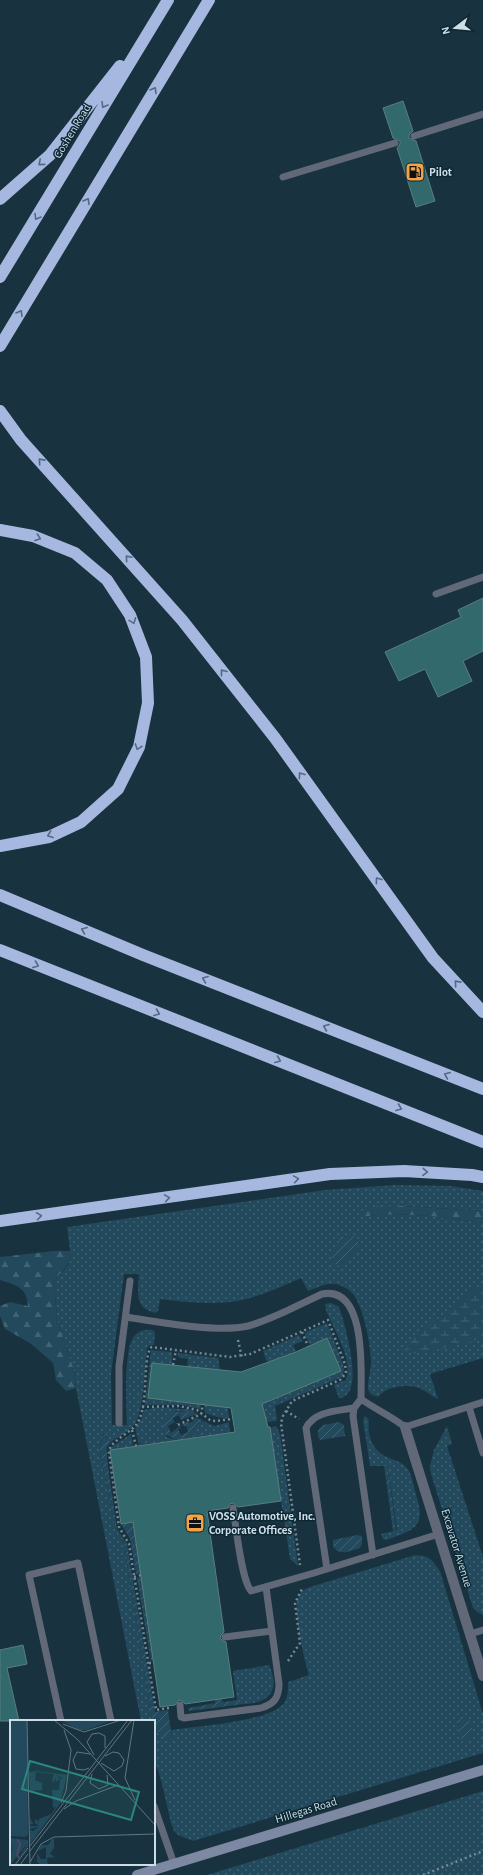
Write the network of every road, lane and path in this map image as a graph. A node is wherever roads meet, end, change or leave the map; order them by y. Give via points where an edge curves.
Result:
1 (168, 0) edge
2 (209, 0) edge
3 (153, 24) junction
4 (483, 114) edge
5 (414, 136) dead end
6 (395, 142) dead end
7 (283, 177) dead end
8 (0, 199) edge
9 (0, 277) edge
10 (0, 346) edge
11 (0, 412) edge
12 (0, 530) edge
13 (483, 577) edge
14 (436, 594) dead end
15 (0, 846) edge
16 (0, 895) edge
17 (0, 950) edge
18 (483, 1012) edge
19 (483, 1089) edge
20 (483, 1142) edge
21 (483, 1178) edge
22 (0, 1221) edge
23 (130, 1280) dead end
24 (126, 1317) junction
25 (302, 1332) junction
26 (238, 1340) dead end
27 (308, 1346) dead end
28 (176, 1350) junction
29 (242, 1357) junction
30 (173, 1365) dead end
31 (360, 1399) junction
32 (483, 1402) edge
33 (203, 1404) dead end
34 (142, 1407) junction
35 (469, 1407) junction
36 (354, 1408) junction
37 (286, 1411) junction
38 (201, 1414) junction
39 (233, 1419) dead end
40 (300, 1419) dead end
41 (119, 1423) dead end
42 (178, 1425) dead end
43 (405, 1427) junction
44 (132, 1430) junction
45 (136, 1446) dead end
46 (483, 1453) edge
47 (233, 1508) dead end
48 (439, 1534) junction
49 (373, 1555) junction
50 (300, 1566) dead end
51 (327, 1569) junction
52 (141, 1575) dead end
53 (134, 1577) junction
54 (304, 1586) dead end
55 (266, 1587) junction
56 (483, 1630) edge
57 (272, 1631) junction
58 (470, 1634) junction
59 (225, 1637) dead end
60 (287, 1662) dead end
61 (149, 1663) junction
62 (154, 1663) dead end
63 (483, 1676) edge
64 (180, 1705) dead end
65 (170, 1715) dead end
66 (61, 1720) edge
67 (111, 1720) edge
68 (483, 1770) edge
69 (155, 1809) edge
70 (483, 1851) edge
71 (174, 1864) junction
72 (137, 1875) edge
73 (423, 1875) edge

1 - 3 highway, Goshen Road
10 -> 2 highway
3 -> 8 highway via 50,155
3 -> 9 highway, Goshen Road
4 - 5 lane
6 - 7 lane
18 -> 11 highway via 433,958 274,738 182,620 21,440
12 -> 15 highway via 33,536 75,553 107,580 130,615 146,657 148,704 139,747 118,789 81,822 49,837
13 - 14 lane
19 -> 16 highway
17 -> 20 highway
22 -> 21 highway via 330,1174 404,1171 472,1175
23 - 24 lane
24 - 31 lane via 162,1323 233,1328 258,1323 322,1294 339,1295 346,1301 352,1313 361,1344
24 - 41 lane via 118,1386
25 - 27 path
25 - 29 path
25 - 37 path via 328,1320 346,1364 346,1373 340,1380 292,1401
26 - 29 path
28 - 29 path
28 - 30 path
28 - 34 path via 150,1348
31 - 36 lane
31 - 43 lane
32 - 35 lane
33 - 38 path
34 - 38 path via 179,1406 193,1408
34 - 44 path
35 - 43 lane
35 - 46 lane
36 - 49 lane via 353,1416
36 - 51 lane via 320,1414 309,1421 306,1428
37 - 40 path
37 - 50 path via 281,1423
38 - 39 path via 215,1421
38 - 42 path
43 - 48 street, Excavator Avenue
44 - 45 path
44 - 53 path via 110,1445 109,1452 119,1527 128,1540
47 - 55 lane via 247,1587 251,1591
48 - 49 lane
48 - 58 street, Excavator Avenue
49 - 51 lane
51 - 55 lane
52 - 53 path
53 - 61 path
54 - 60 path via 295,1603 300,1643
55 - 57 lane
56 - 58 lane
57 - 59 lane
57 - 64 lane via 279,1693 271,1705 184,1718 181,1717
58 - 63 street, Excavator Avenue
61 - 62 path
61 - 65 path via 156,1710 169,1708
66 - 67 lane via 29,1575 78,1563
68 - 71 main road, Hillegas Road
69 - 71 lane
70 - 73 path
71 - 72 main road, Hillegas Road

